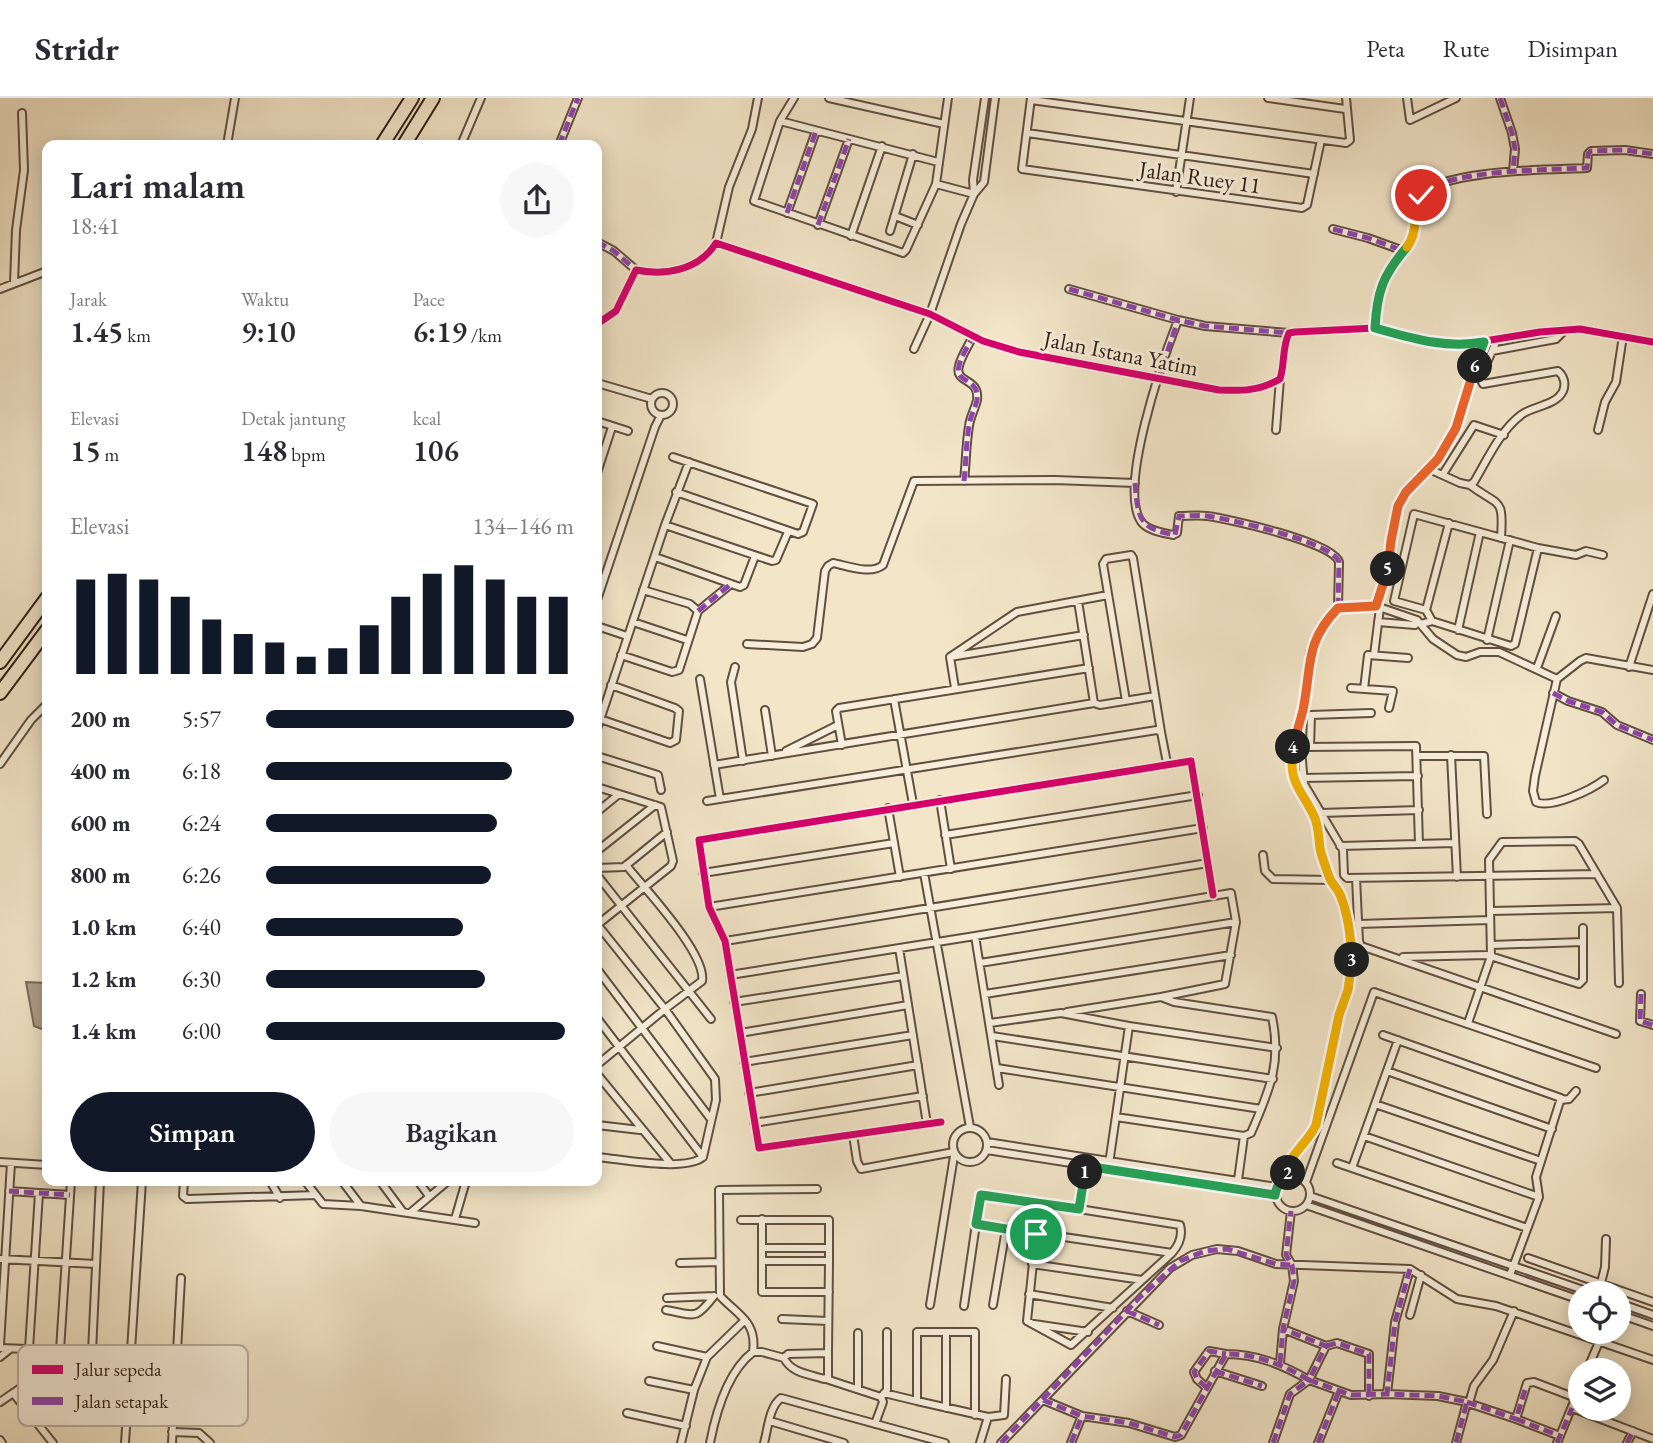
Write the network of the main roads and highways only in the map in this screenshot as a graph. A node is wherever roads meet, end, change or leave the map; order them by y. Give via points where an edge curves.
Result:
1 (412, 98) edge
2 (433, 98) edge
3 (385, 140) edge
4 (407, 140) edge
5 (42, 605) edge
6 (42, 636) edge
7 (0, 662) edge
8 (0, 693) edge

1 - 3 highway
2 - 4 highway
5 - 7 highway
6 - 8 highway

